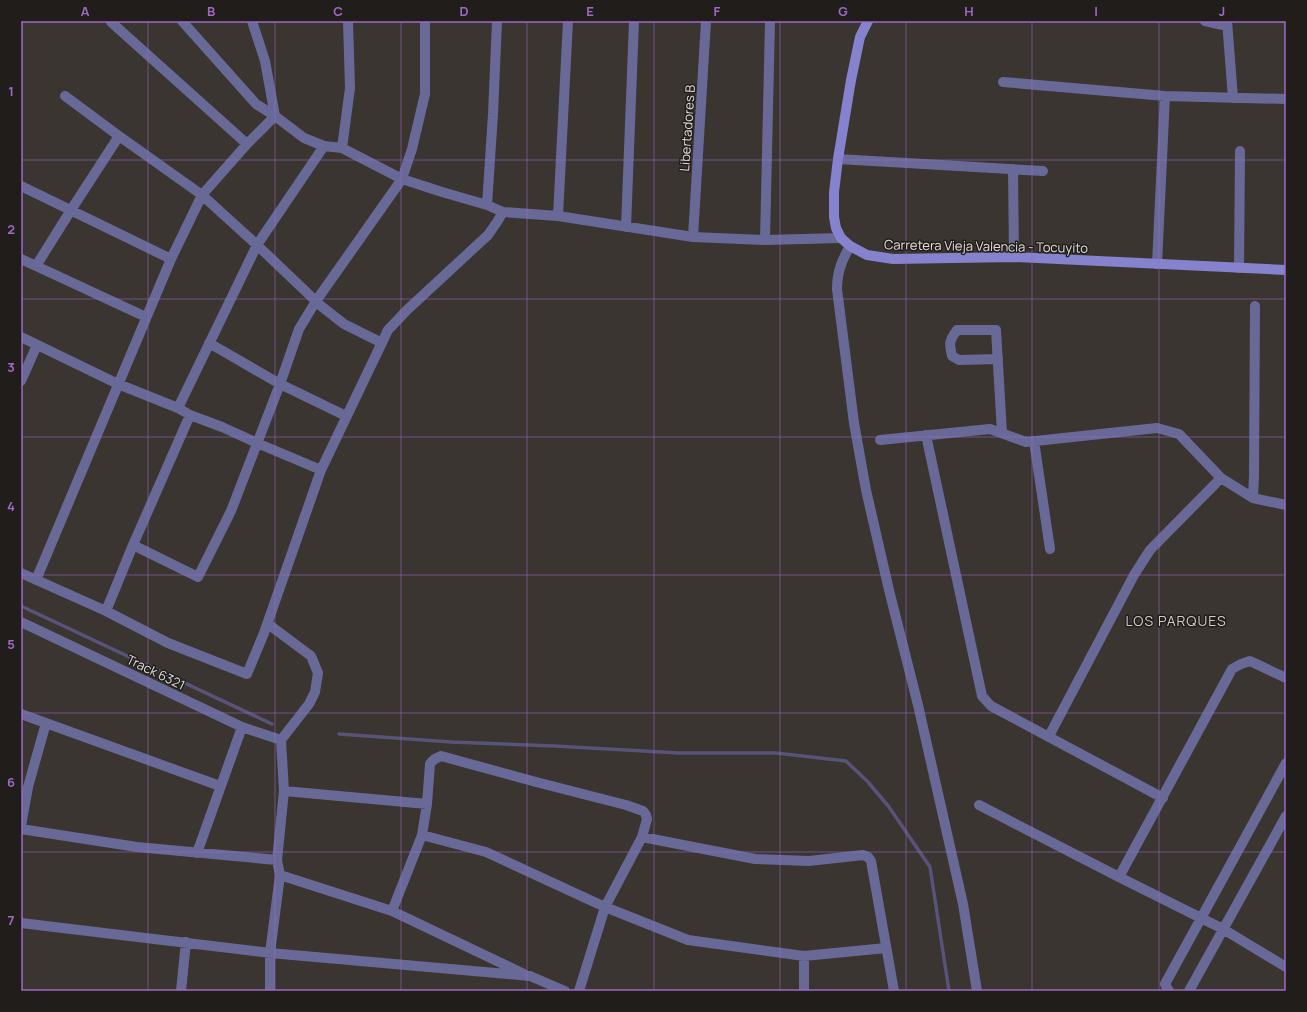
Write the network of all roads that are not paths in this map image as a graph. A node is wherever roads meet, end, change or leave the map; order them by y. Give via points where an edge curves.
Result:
1 (182, 21) edge
2 (252, 21) edge
3 (348, 21) edge
4 (425, 21) edge
5 (497, 21) edge
6 (568, 21) edge
7 (634, 21) edge
8 (706, 21) edge
9 (770, 21) edge
10 (868, 21) edge
11 (1206, 21) edge
12 (111, 22) dead end
13 (1227, 23) edge
14 (1003, 82) dead end
15 (65, 96) dead end
16 (1165, 96) junction
17 (1234, 98) junction
18 (1286, 99) edge
19 (275, 116) junction
20 (119, 136) junction
21 (247, 144) junction
22 (324, 146) junction
23 (342, 148) junction
24 (1240, 151) dead end
25 (838, 159) junction
26 (1013, 169) junction
27 (1043, 171) dead end
28 (402, 178) junction
29 (21, 186) edge
30 (202, 194) junction
31 (487, 206) junction
32 (70, 210) junction
33 (503, 212) junction
34 (558, 216) junction
35 (626, 228) junction
36 (693, 237) junction
37 (841, 238) junction
38 (765, 240) junction
39 (257, 245) junction
40 (850, 246) junction
41 (1014, 257) junction
42 (21, 259) edge
43 (171, 259) junction
44 (1157, 264) junction
45 (36, 266) junction
46 (1239, 268) junction
47 (1286, 270) edge
48 (316, 302) junction
49 (1254, 306) dead end
50 (146, 317) junction
51 (21, 337) edge
52 (209, 343) junction
53 (382, 343) junction
54 (37, 345) junction
55 (998, 359) junction
56 (21, 381) edge
57 (118, 384) junction
58 (280, 384) junction
59 (178, 408) junction
60 (190, 415) junction
61 (346, 416) junction
62 (1002, 433) junction
63 (926, 435) junction
64 (880, 440) dead end
65 (1034, 441) junction
66 (257, 443) junction
67 (321, 470) junction
68 (1221, 478) junction
69 (1253, 498) junction
70 (1286, 505) edge
71 (133, 545) junction
72 (1050, 549) dead end
73 (21, 573) edge
74 (36, 580) junction
75 (106, 611) junction
76 (21, 622) edge
77 (268, 624) junction
78 (1285, 674) edge
79 (21, 714) edge
80 (46, 723) junction
81 (242, 727) junction
82 (1049, 736) junction
83 (281, 740) junction
84 (1286, 763) edge
85 (220, 786) junction
86 (25, 787) edge
87 (284, 791) junction
88 (1163, 798) junction
89 (428, 804) junction
90 (979, 805) dead end
91 (1286, 816) edge
92 (21, 827) edge
93 (422, 835) junction
94 (642, 837) junction
95 (197, 853) junction
96 (277, 860) junction
97 (280, 875) junction
98 (1119, 877) junction
99 (605, 907) junction
100 (392, 911) junction
101 (1201, 918) junction
102 (21, 923) edge
103 (1223, 929) junction
104 (186, 942) junction
105 (886, 948) junction
106 (270, 952) junction
107 (804, 956) junction
108 (1286, 967) edge
109 (530, 976) junction
110 (181, 991) edge
111 (270, 991) edge
112 (565, 991) edge
113 (579, 991) edge
114 (804, 991) edge
115 (894, 991) edge
116 (977, 991) edge
117 (1169, 991) edge
118 (1189, 991) edge

1 - 19 street via 256,104
2 - 19 street via 265,61
3 - 23 street via 350,88
4 - 28 street via 425,94
5 - 31 street
6 - 34 street
7 - 35 street
8 - 36 street, Libertadores B
9 - 38 street
10 - 25 street, Carretera Vieja Valencia - Tocuyito via 860,37
11 - 13 street
12 - 21 street
13 - 17 street
14 - 16 street
15 - 20 street
16 - 17 street
16 - 44 street
17 - 18 street
19 - 21 street
19 - 22 street via 304,138
20 - 30 street
20 - 32 street
21 - 30 street
22 - 23 street
22 - 39 street
23 - 28 street
24 - 46 street
25 - 26 street
25 - 37 street, Carretera Vieja Valencia - Tocuyito via 834,217
26 - 27 street
26 - 41 street
28 - 31 street
28 - 48 street
29 - 32 street
30 - 39 street
30 - 43 street
31 - 33 street
32 - 43 street
32 - 45 street
33 - 34 street
33 - 53 street via 488,234 388,330
34 - 35 street
35 - 36 street
36 - 38 street
37 - 38 street
37 - 40 street, Carretera Vieja Valencia - Tocuyito
39 - 48 street
39 - 52 street
40 - 41 street, Carretera Vieja Valencia - Tocuyito via 867,255 893,258
40 - 116 street via 842,259 837,289 854,423 866,490 963,904
41 - 44 street, Carretera Vieja Valencia - Tocuyito
42 - 45 street
43 - 50 street
44 - 46 street, Carretera Vieja Valencia - Tocuyito
45 - 50 street
46 - 47 street, Carretera Vieja Valencia - Tocuyito
48 - 53 street via 344,324
48 - 58 street via 299,329
49 - 69 street
50 - 57 street
51 - 54 street
52 - 58 street
52 - 59 street
53 - 61 street
54 - 56 street
54 - 57 street
55 - 55 street via 996,330 957,330 952,336 949,345 952,356 959,360
55 - 62 street
57 - 59 street
57 - 74 street
58 - 61 street
58 - 66 street
59 - 60 street
60 - 66 street
60 - 71 street
61 - 67 street
62 - 63 street via 990,429
62 - 65 street via 1026,442
63 - 64 street
63 - 82 street via 982,696 991,706
65 - 68 street via 1157,428 1179,434
65 - 72 street
66 - 67 street
66 - 71 street via 231,511 198,577
67 - 77 street
68 - 69 street
68 - 82 street via 1150,550 1134,575
69 - 70 street
71 - 75 street
73 - 74 street
74 - 75 street
75 - 77 street via 168,643 248,674
76 - 81 street, Track 6321
77 - 83 street via 311,656 318,673 315,692 309,704
78 - 88 street via 1250,662 1232,669
79 - 80 street
80 - 85 street
80 - 86 street
81 - 83 street, Track 6321
81 - 85 street
82 - 88 street
83 - 87 street
84 - 101 street
85 - 95 street
86 - 92 street
87 - 89 street
87 - 96 street
88 - 98 street
89 - 93 street
89 - 94 street via 430,764 432,760 441,756 643,811 647,819
90 - 98 street
91 - 103 street
92 - 95 street via 137,847
93 - 99 street via 486,852
93 - 100 street
94 - 99 street
94 - 105 street via 755,859 809,861 863,855 868,857 871,861
95 - 96 street
96 - 97 street
97 - 100 street
97 - 106 street
98 - 101 street
99 - 107 street via 688,940
99 - 113 street
100 - 109 street
101 - 103 street
101 - 117 street via 1165,984
102 - 104 street
103 - 108 street
103 - 118 street
104 - 106 street
104 - 110 street
105 - 107 street
105 - 115 street
106 - 109 street
106 - 111 street
107 - 114 street
109 - 112 street

